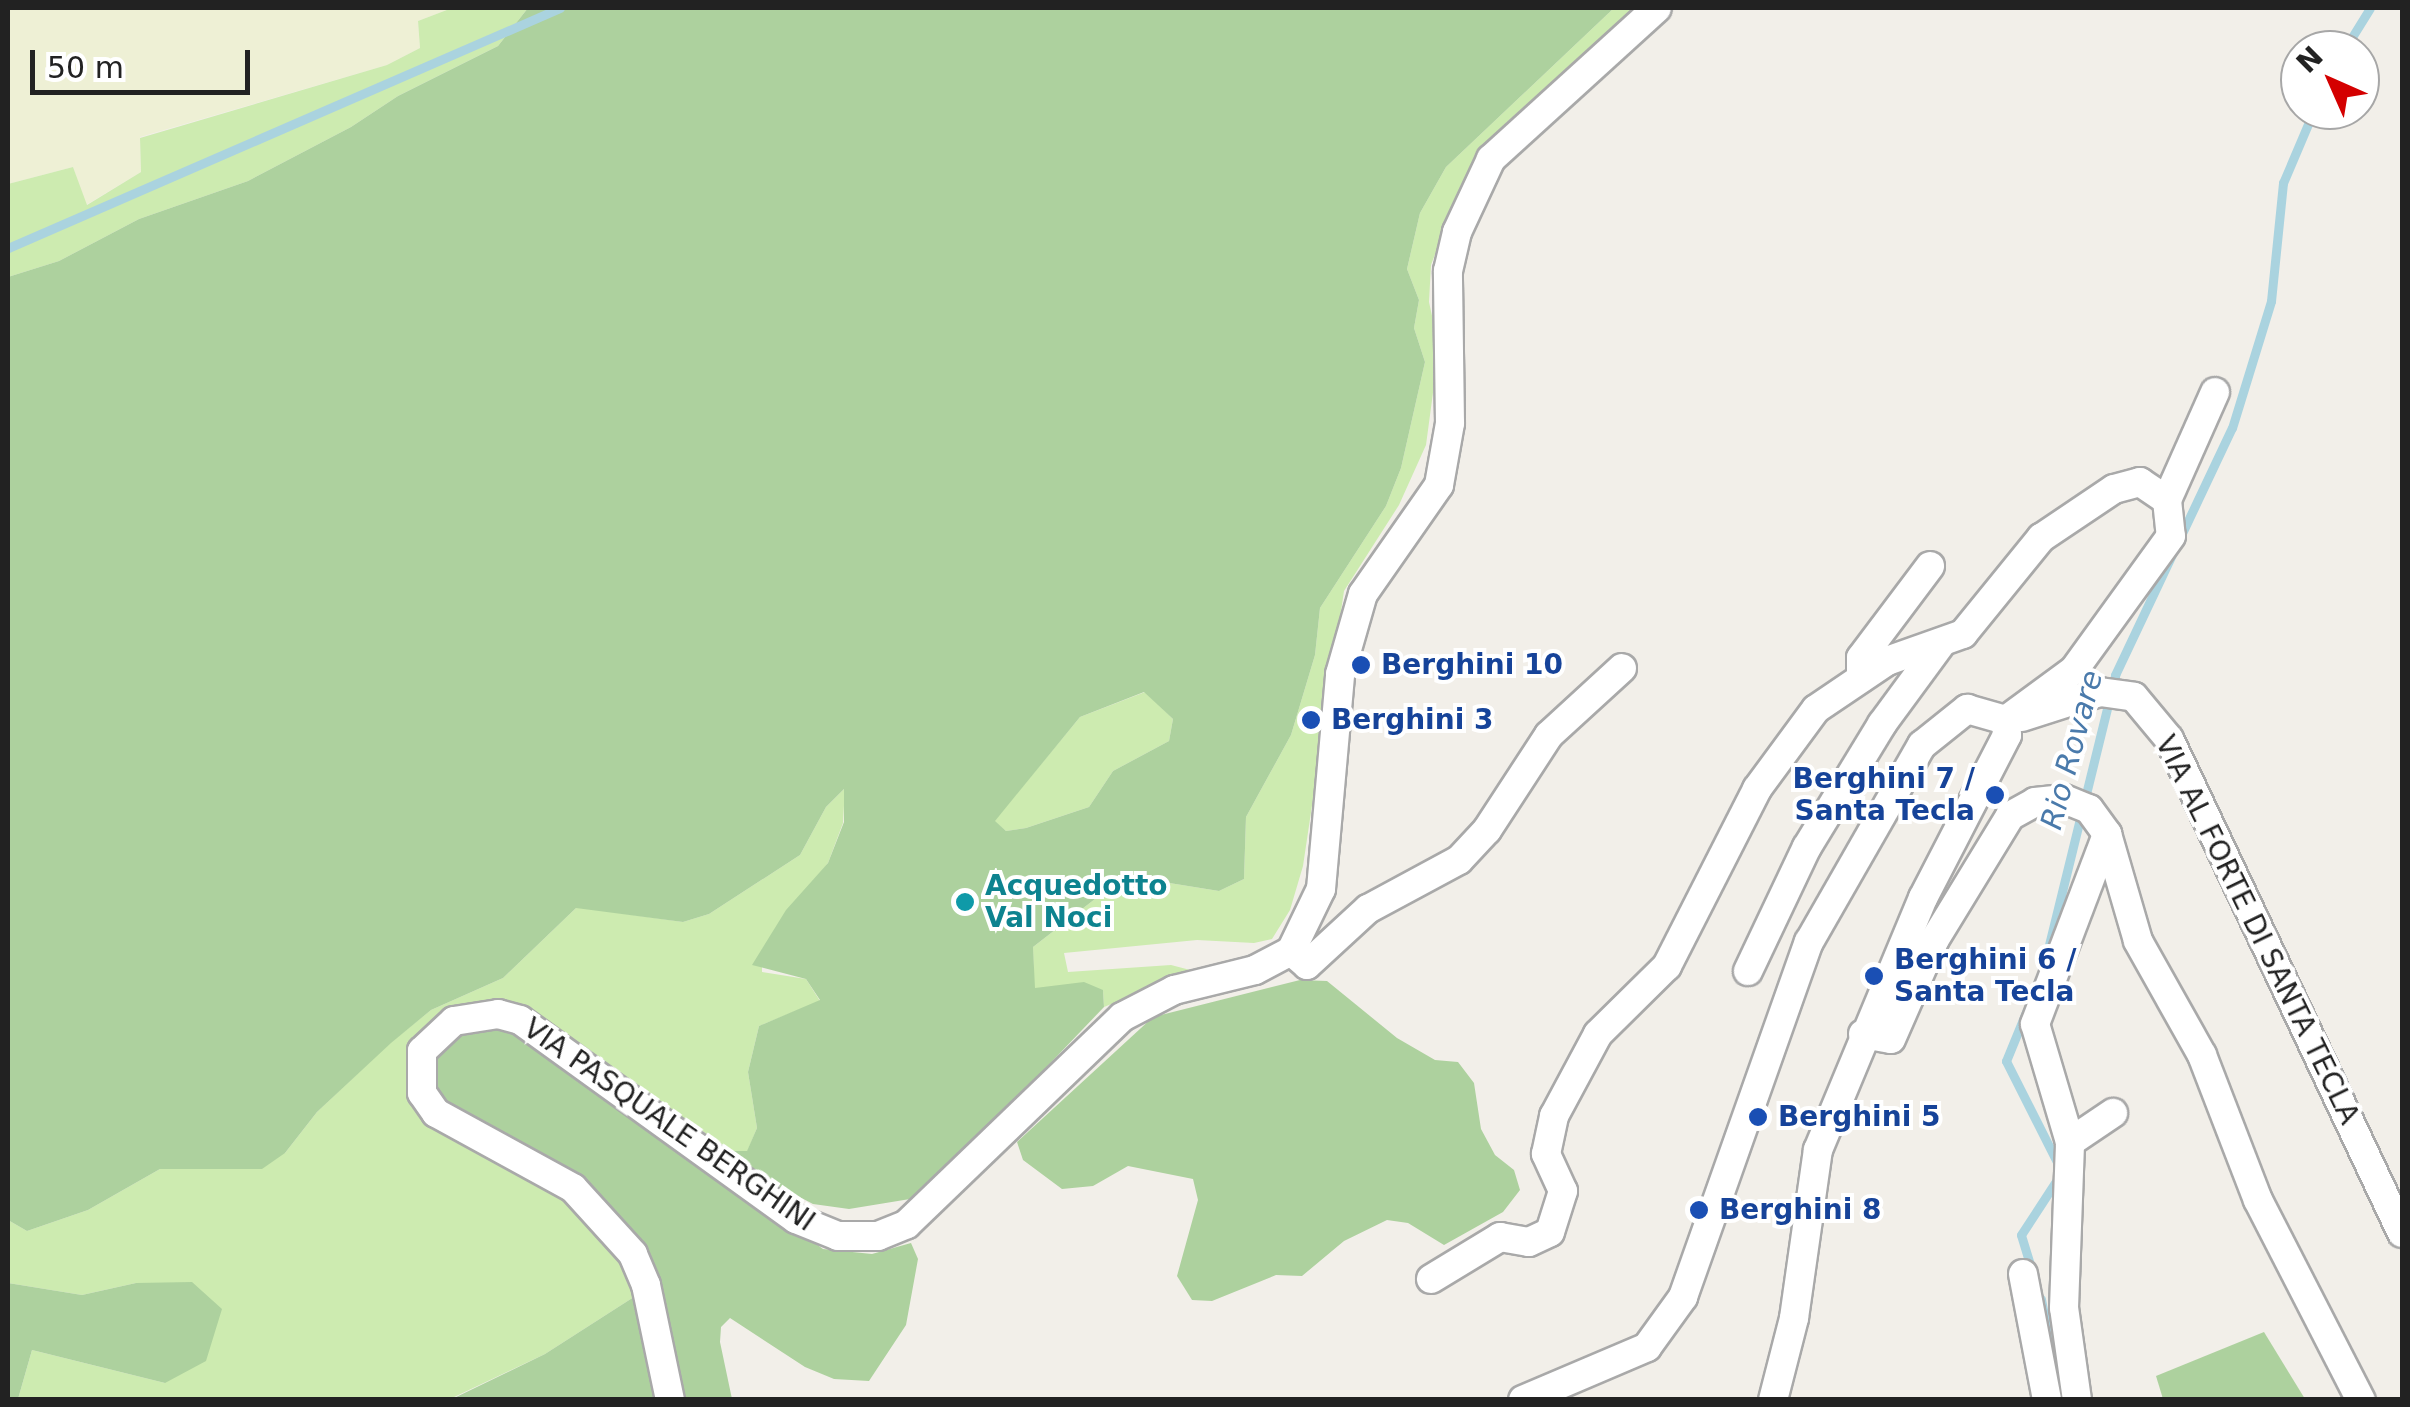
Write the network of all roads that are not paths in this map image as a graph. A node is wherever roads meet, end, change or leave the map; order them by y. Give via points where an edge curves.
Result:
1 (1657, 8) edge
2 (2215, 392) dead end
3 (2167, 500) junction
4 (1930, 566) dead end
5 (1940, 645) junction
6 (1622, 668) dead end
7 (1861, 678) junction
8 (2006, 720) junction
9 (2107, 834) junction
10 (1291, 951) junction
11 (1748, 971) dead end
12 (1863, 1034) junction
13 (2113, 1113) dead end
14 (2070, 1142) junction
15 (2402, 1233) edge
16 (2024, 1274) dead end
17 (1431, 1279) dead end
18 (670, 1400) edge
19 (1523, 1400) edge
20 (1773, 1400) edge
21 (2047, 1400) edge
22 (2077, 1400) edge
23 (2361, 1400) edge

1 - 10 street via 1491,159 1457,232 1448,271 1450,423 1439,485 1363,594 1340,674 1321,889
2 - 3 street
3 - 5 street via 2140,482 2114,489 2040,538 1962,634
3 - 8 street via 2172,536 2074,670
4 - 7 street via 1861,658
5 - 7 street via 1886,661
5 - 11 street via 1807,846
6 - 10 street, VIA PASQUALE BERGHINI via 1549,734 1487,830 1459,860 1368,909 1306,965
7 - 17 street via 1806,722 1757,790 1667,966 1598,1034 1554,1116 1546,1154 1563,1190 1550,1232 1528,1242 1500,1237
8 - 12 street via 2007,735
8 - 15 street, VIA AL FORTE DI SANTA TECLA via 2100,692 2134,697 2168,739
8 - 19 street via 1966,709 1922,745 1818,926 1683,1297 1648,1347
9 - 12 street via 2089,809 2064,799 2034,802 2010,816 1935,939 1891,1039
9 - 14 street via 2035,1024
9 - 23 street via 2138,941 2202,1055 2258,1200
10 - 18 street, VIA PASQUALE BERGHINI via 1255,970 1174,990 1122,1017 906,1224 878,1236 838,1236 796,1219 520,1020 475,1015 436,1035 422,1051 418,1073 436,1114 573,1188 633,1254
12 - 20 street via 1818,1150 1794,1318
13 - 14 street
14 - 22 street via 2064,1308
16 - 21 street

